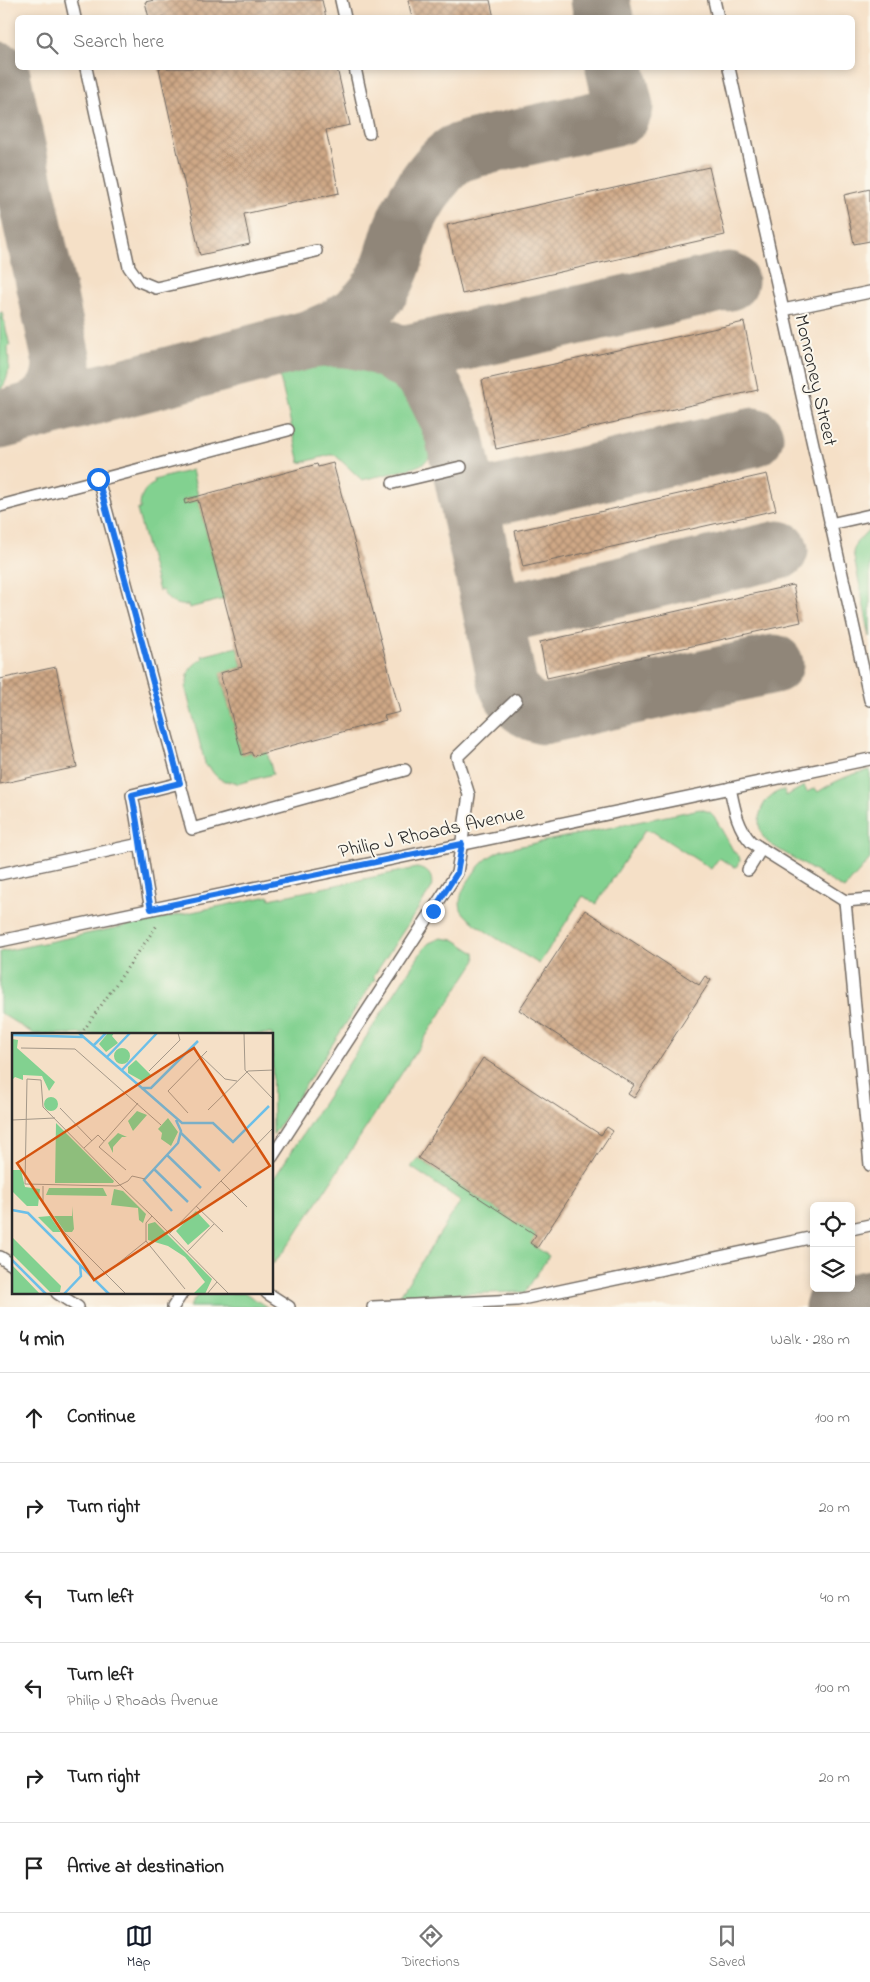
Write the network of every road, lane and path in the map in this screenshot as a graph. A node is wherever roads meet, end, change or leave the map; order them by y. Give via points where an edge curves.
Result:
1 (71, 0) edge
2 (341, 0) edge
3 (714, 0) edge
4 (74, 15) edge
5 (344, 15) edge
6 (717, 15) edge
7 (86, 70) edge
8 (355, 70) edge
9 (729, 70) edge
10 (369, 133) dead end
11 (316, 251) dead end
12 (870, 292) edge
13 (783, 310) junction
14 (288, 430) dead end
15 (461, 467) dead end
16 (98, 479) junction
17 (393, 483) dead end
18 (0, 506) edge
19 (870, 515) edge
20 (830, 524) junction
21 (516, 700) dead end
22 (870, 700) edge
23 (870, 759) edge
24 (405, 770) dead end
25 (180, 783) junction
26 (730, 788) junction
27 (140, 844) junction
28 (462, 844) junction
29 (761, 849) junction
30 (748, 870) dead end
31 (0, 874) edge
32 (870, 899) edge
33 (846, 902) junction
34 (171, 905) junction
35 (151, 909) junction
36 (0, 941) edge
37 (82, 1033) edge
38 (274, 1154) edge
39 (870, 1165) edge
40 (870, 1225) edge
41 (855, 1228) edge
42 (810, 1238) edge
43 (0, 1257) edge
44 (12, 1265) edge
45 (58, 1294) edge
46 (181, 1294) edge
47 (269, 1294) edge
48 (78, 1307) edge
49 (173, 1307) edge
50 (289, 1307) edge
51 (373, 1307) edge

1 - 4 lane
2 - 5 lane
3 - 6 lane
7 - 11 lane via 129,267 139,281 156,288
8 - 10 lane
9 - 13 lane, Monroney Street
12 - 13 lane
13 - 20 lane, Monroney Street
14 - 16 lane
15 - 17 lane
16 - 18 lane
16 - 25 lane
19 - 20 lane
20 - 22 lane, Monroney Street
21 - 28 lane via 457,757 469,795
23 - 26 lane, Philip J Rhoads Avenue
24 - 25 lane via 192,829
25 - 27 lane via 132,795
26 - 28 lane, Philip J Rhoads Avenue
26 - 29 lane via 743,833
27 - 31 lane
27 - 35 lane
28 - 34 lane, Philip J Rhoads Avenue
28 - 38 lane via 457,873
29 - 30 lane
29 - 33 lane
32 - 33 lane
33 - 39 lane
34 - 35 lane, Philip J Rhoads Avenue
34 - 37 path
35 - 36 lane, Philip J Rhoads Avenue
40 - 41 lane
42 - 51 lane via 517,1300
43 - 44 lane
45 - 48 lane
46 - 49 lane
47 - 50 lane

